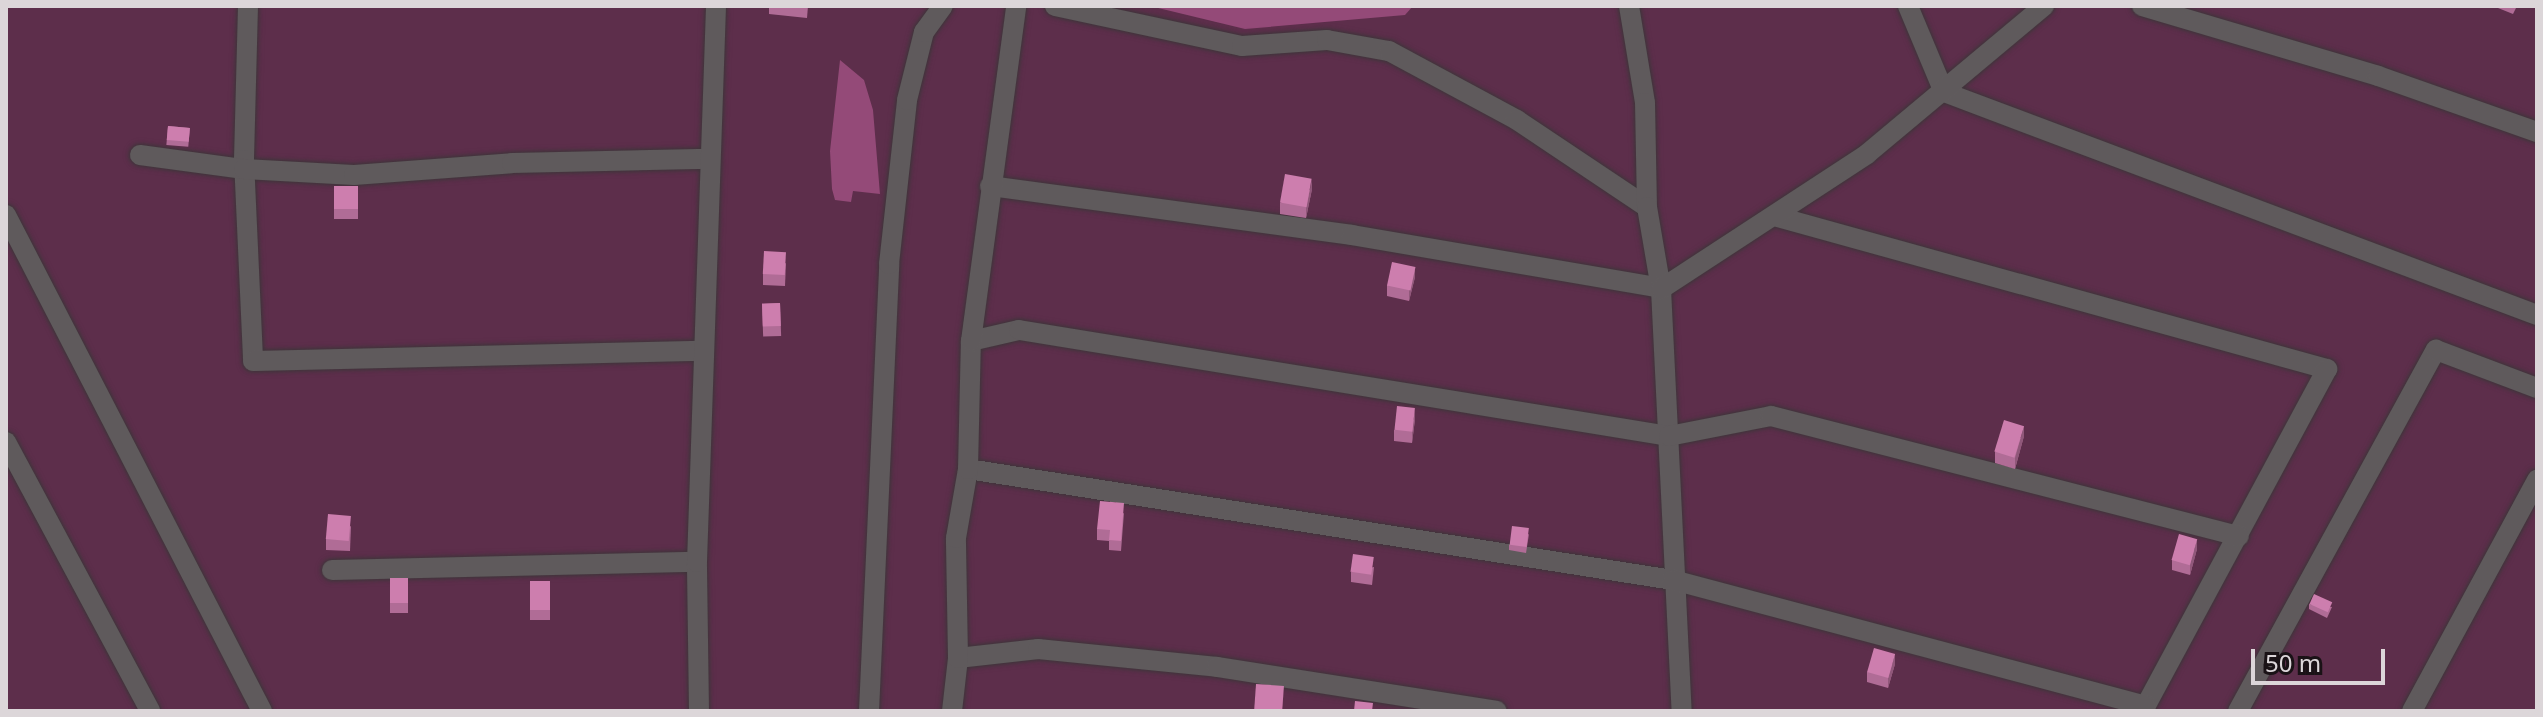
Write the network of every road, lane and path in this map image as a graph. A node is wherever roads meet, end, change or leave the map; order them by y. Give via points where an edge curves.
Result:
1 (248, 6) edge
2 (716, 6) edge
3 (943, 6) edge
4 (1016, 6) edge
5 (1055, 6) edge
6 (1629, 6) edge
7 (1908, 6) edge
8 (2044, 6) edge
9 (2142, 6) edge
10 (1944, 92) junction
11 (2537, 132) edge
12 (140, 155) dead end
13 (710, 159) junction
14 (244, 169) junction
15 (990, 186) junction
16 (1647, 207) junction
17 (6, 215) edge
18 (1778, 217) junction
19 (1658, 288) junction
20 (2537, 315) edge
21 (971, 341) junction
22 (703, 351) junction
23 (2537, 388) edge
24 (1669, 436) junction
25 (6, 442) edge
26 (968, 469) junction
27 (2537, 480) edge
28 (2239, 536) junction
29 (697, 562) junction
30 (332, 570) dead end
31 (1673, 580) junction
32 (958, 658) junction
33 (2144, 709) edge
34 (150, 711) edge
35 (262, 711) edge
36 (699, 711) edge
37 (869, 711) edge
38 (952, 711) edge
39 (1497, 711) edge
40 (1682, 711) edge
41 (2238, 711) edge
42 (2412, 711) edge

1 - 14 street
2 - 13 street
3 - 37 street via 924,32 907,100 889,264
4 - 15 street
5 - 16 street via 1242,46 1327,40 1389,51 1517,120
6 - 16 street via 1645,103
7 - 10 street
8 - 10 street
9 - 11 street via 2378,76
10 - 18 street
10 - 20 street
12 - 14 street
13 - 14 street via 512,163 354,175
13 - 22 street
14 - 22 street via 253,361
15 - 19 street via 1352,235
15 - 21 street
16 - 19 street
17 - 35 street
18 - 19 street
18 - 28 street via 2327,369
19 - 24 street
21 - 24 street via 1019,330
21 - 26 street
22 - 29 street
23 - 41 street via 2436,350
24 - 28 street via 1771,416
24 - 31 street
25 - 34 street
26 - 31 street
26 - 32 street via 956,538
27 - 42 street
28 - 33 street
29 - 30 street
29 - 36 street
31 - 33 street
31 - 40 street
32 - 38 street
32 - 39 street via 1038,649 1217,667

